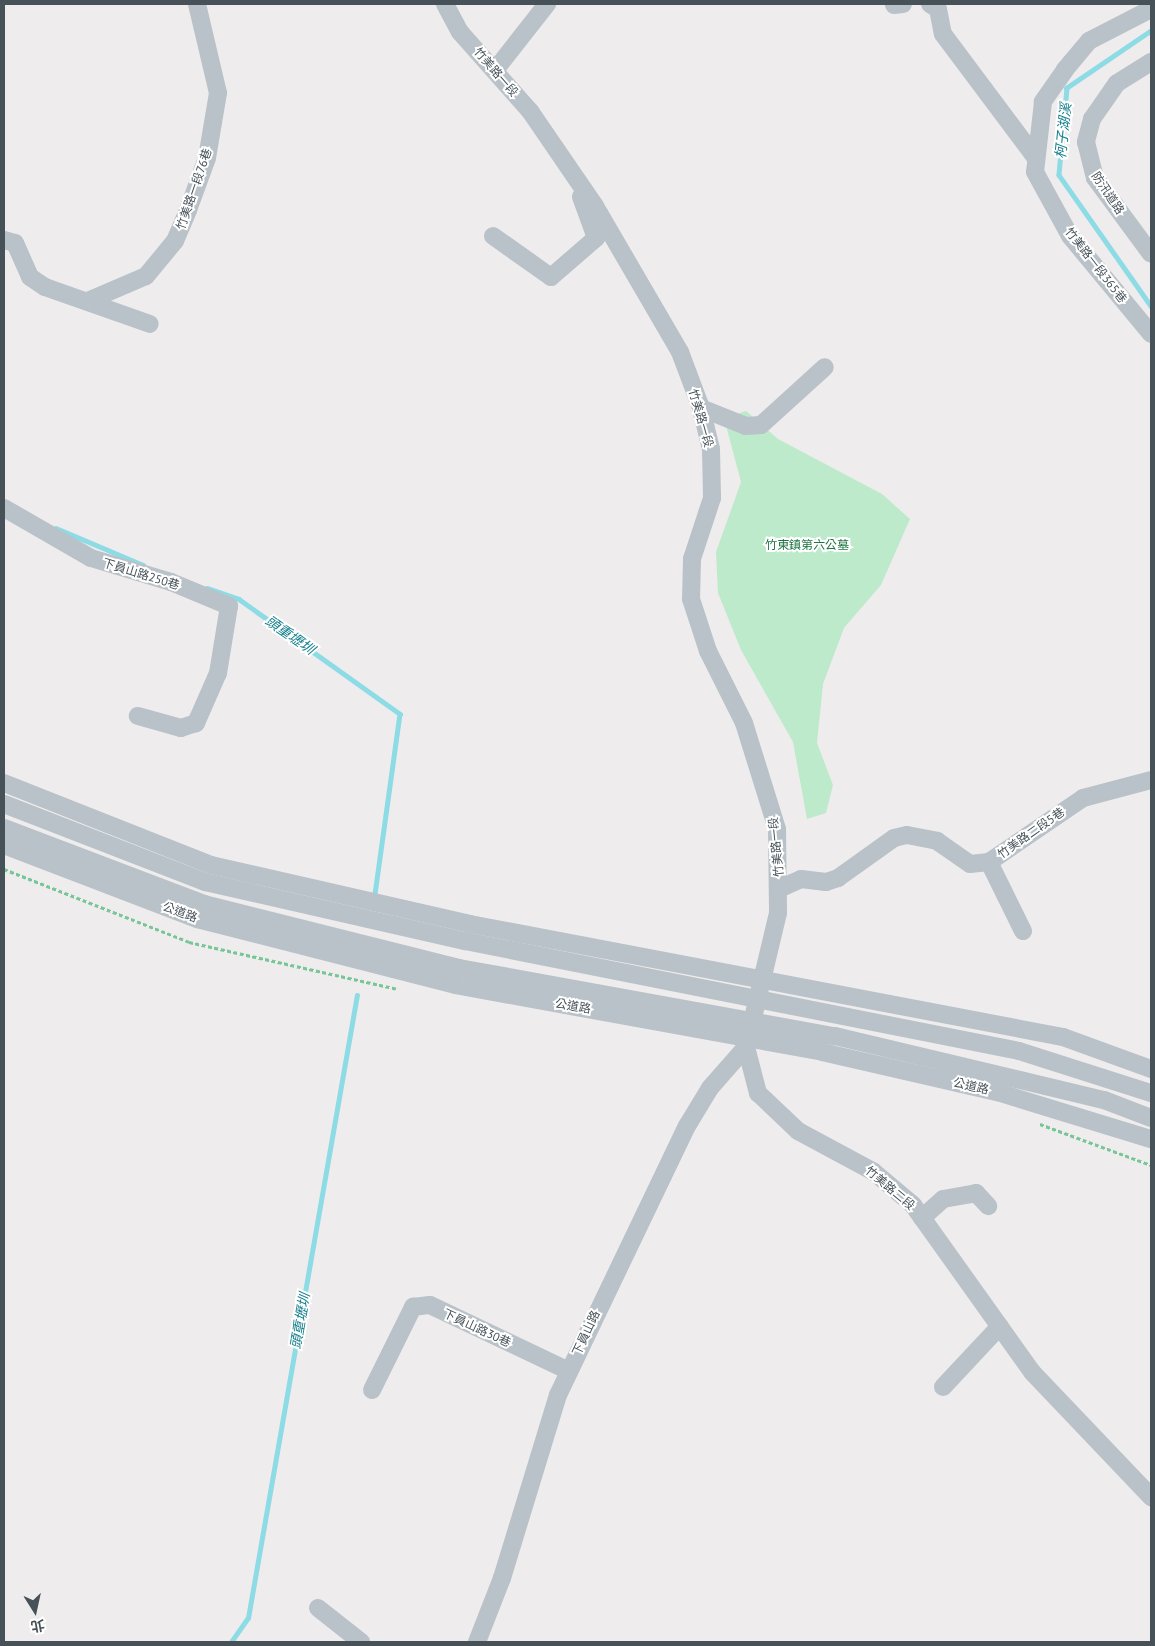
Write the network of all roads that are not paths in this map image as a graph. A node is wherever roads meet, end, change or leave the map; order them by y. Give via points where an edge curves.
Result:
1 (196, 4) edge
2 (444, 4) edge
3 (547, 4) edge
4 (930, 4) edge
5 (1151, 9) edge
6 (1151, 62) edge
7 (496, 69) junction
8 (1036, 157) junction
9 (573, 175) junction
10 (493, 236) dead end
11 (4, 240) edge
12 (1151, 254) edge
13 (90, 300) junction
14 (150, 324) dead end
15 (1151, 334) edge
16 (825, 367) dead end
17 (701, 408) junction
18 (4, 508) edge
19 (138, 716) dead end
20 (1151, 780) edge
21 (4, 783) edge
22 (4, 804) edge
23 (4, 828) edge
24 (4, 845) edge
25 (989, 862) junction
26 (781, 888) junction
27 (1023, 931) dead end
28 (760, 978) junction
29 (756, 997) junction
30 (748, 1036) junction
31 (1151, 1069) edge
32 (1151, 1093) edge
33 (1151, 1118) edge
34 (1151, 1139) edge
35 (988, 1206) dead end
36 (922, 1218) junction
37 (1000, 1326) junction
38 (569, 1371) junction
39 (943, 1387) dead end
40 (372, 1390) dead end
41 (1151, 1497) edge
42 (318, 1608) dead end
43 (361, 1642) edge
44 (477, 1642) edge

1 - 13 street, 竹美路一段76巷 via 218,93 207,158 175,241 146,276
2 - 7 street, 竹美路一段 via 460,32
3 - 7 street
4 - 8 street via 938,9 943,34
5 - 8 street, 竹美路一段365巷 via 1090,41 1065,70 1043,102
6 - 12 street, 防汛道路 via 1117,83 1092,119 1086,142 1095,178
7 - 9 street, 竹美路一段
8 - 15 street, 竹美路一段365巷 via 1035,172 1070,236
9 - 10 street via 596,238 551,277
9 - 17 street, 竹美路一段 via 621,247 680,352
11 - 13 street via 15,243 30,277 44,287
13 - 14 street
16 - 17 street via 760,425 746,426
17 - 26 street, 竹美路一段 via 711,449 712,498 692,559 691,599 708,651 744,722 764,778 777,830
18 - 19 street, 下員山路250巷 via 91,558 171,582 229,606 218,674 196,723 181,728
20 - 25 street, 竹美路二段5巷 via 1083,798
21 - 28 street via 211,865 470,924
22 - 29 street via 205,882 465,941
23 - 30 street, 公道路 via 204,904
24 - 30 street, 公道路 via 197,919 455,985
25 - 26 street, 竹美路二段5巷 via 970,864 937,841 908,835 894,838 838,878 826,882 802,879
25 - 27 street
26 - 28 street, 竹美路二段
28 - 29 street, 竹美路二段
28 - 31 street via 1063,1037
29 - 30 street, 竹美路二段
29 - 32 street via 1019,1051
30 - 33 street, 公道路 via 1010,1076
30 - 34 street, 公道路 via 997,1092
30 - 36 street, 竹美路二段 via 758,1093 777,1115 874,1172
30 - 38 street, 下員山路 via 687,1126
35 - 36 street via 976,1193 943,1199
36 - 37 street, 竹美路二段
37 - 39 street
37 - 41 street, 竹美路二段 via 1032,1372
38 - 40 street, 下員山路30巷 via 430,1305 413,1307
38 - 44 street, 下員山路
42 - 43 street

